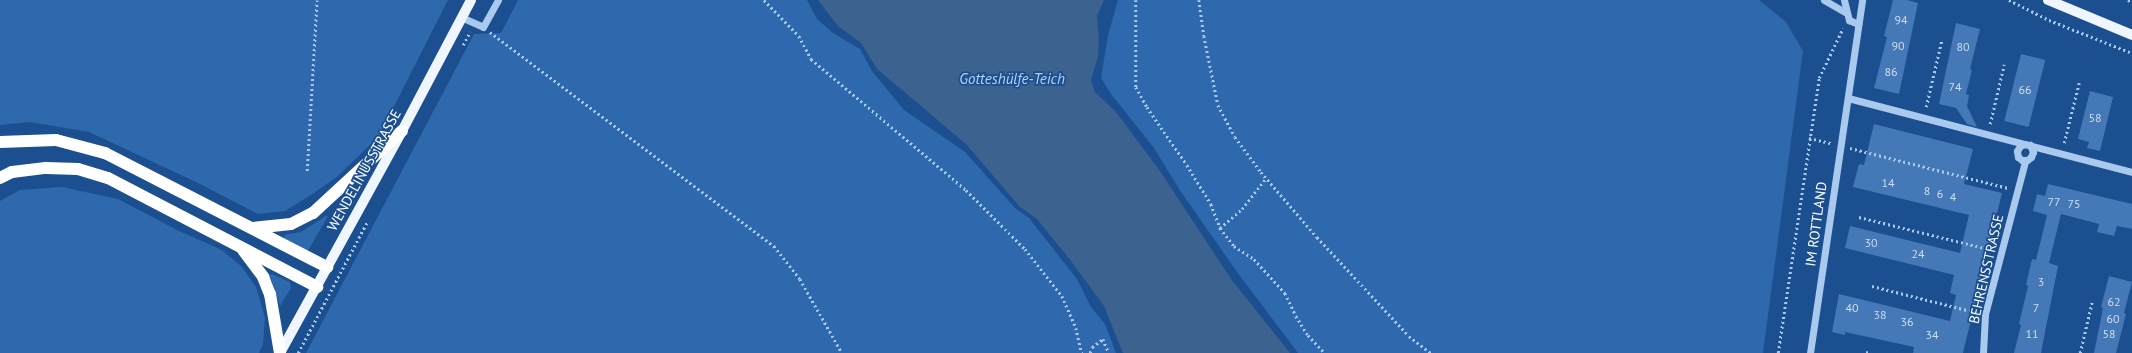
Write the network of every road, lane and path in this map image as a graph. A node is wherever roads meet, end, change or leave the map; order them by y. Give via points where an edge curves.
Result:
1 (317, 0) edge
2 (470, 0) edge
3 (498, 0) edge
4 (764, 0) edge
5 (1136, 0) edge
6 (1199, 0) edge
7 (1824, 0) edge
8 (1844, 0) edge
9 (1862, 0) edge
10 (2009, 0) edge
11 (2048, 0) edge
12 (2128, 0) edge
13 (2132, 2) edge
14 (1846, 12) junction
15 (461, 18) junction
16 (1849, 20) junction
17 (1858, 24) junction
18 (484, 27) junction
19 (2132, 35) edge
20 (1942, 38) dead end
21 (2132, 53) edge
22 (2004, 65) dead end
23 (2079, 83) dead end
24 (1848, 98) junction
25 (1924, 118) junction
26 (402, 131) junction
27 (1987, 134) junction
28 (1809, 138) junction
29 (0, 142) edge
30 (2027, 144) junction
31 (1840, 146) junction
32 (2061, 153) junction
33 (2025, 161) junction
34 (307, 171) dead end
35 (2132, 172) edge
36 (0, 178) edge
37 (1266, 178) junction
38 (2018, 191) junction
39 (1859, 217) dead end
40 (253, 228) junction
41 (1220, 228) junction
42 (240, 246) junction
43 (2002, 253) junction
44 (327, 267) junction
45 (1872, 286) dead end
46 (317, 287) junction
47 (2092, 302) dead end
48 (1985, 314) junction
49 (1866, 352) dead end
50 (280, 353) edge
51 (842, 353) edge
52 (1082, 353) edge
53 (1090, 353) edge
54 (1109, 353) edge
55 (1325, 353) edge
56 (1431, 353) edge
57 (1778, 353) edge
58 (1810, 353) edge
59 (1871, 353) edge
60 (1983, 353) edge
61 (2080, 353) edge

1 - 34 path
2 - 15 main road, WENDELINUSSTRASSE
3 - 18 street
4 - 52 path via 799,36 810,59 966,190 1025,248 1062,296 1076,328
5 - 41 path via 1136,87 1211,204
6 - 37 path via 1218,104 1235,137
7 - 14 street
8 - 14 street
9 - 17 street, IM ROTTLAND
10 - 21 path via 2063,26
11 - 19 main road
12 - 13 path
14 - 16 street
15 - 18 street
15 - 26 main road, WENDELINUSSTRASSE
16 - 17 street
16 - 28 path via 1839,34 1819,78
17 - 24 street, IM ROTTLAND
18 - 51 path via 774,246 800,279
20 - 25 path
22 - 27 path
23 - 32 path
24 - 25 street
24 - 31 street, IM ROTTLAND
25 - 27 street
26 - 40 highway via 313,213 291,224
26 - 44 main road, WENDELINUSSTRASSE
27 - 30 street
28 - 31 path
28 - 57 path
29 - 40 highway via 56,140 105,153
30 - 32 street
30 - 33 street via 2033,150 2030,159
30 - 33 street via 2020,146 2017,151 2020,159
31 - 38 path
31 - 58 street, IM ROTTLAND
32 - 35 street
33 - 38 street, BEHRENSSTRASSE
36 - 42 highway via 12,172 46,168 78,169 108,178
37 - 41 path via 1242,209
37 - 56 path via 1408,336
38 - 43 street, BEHRENSSTRASSE
39 - 43 path
40 - 44 highway
41 - 55 path via 1234,246 1254,259 1285,293 1308,336
42 - 46 highway
42 - 50 highway via 263,277 270,294
43 - 48 street, BEHRENSSTRASSE
44 - 46 main road, WENDELINUSSTRASSE
45 - 48 path
46 - 50 main road, WENDELINUSSTRASSE
47 - 61 path
48 - 60 street, BEHRENSSTRASSE
49 - 59 path
53 - 54 path via 1103,339

